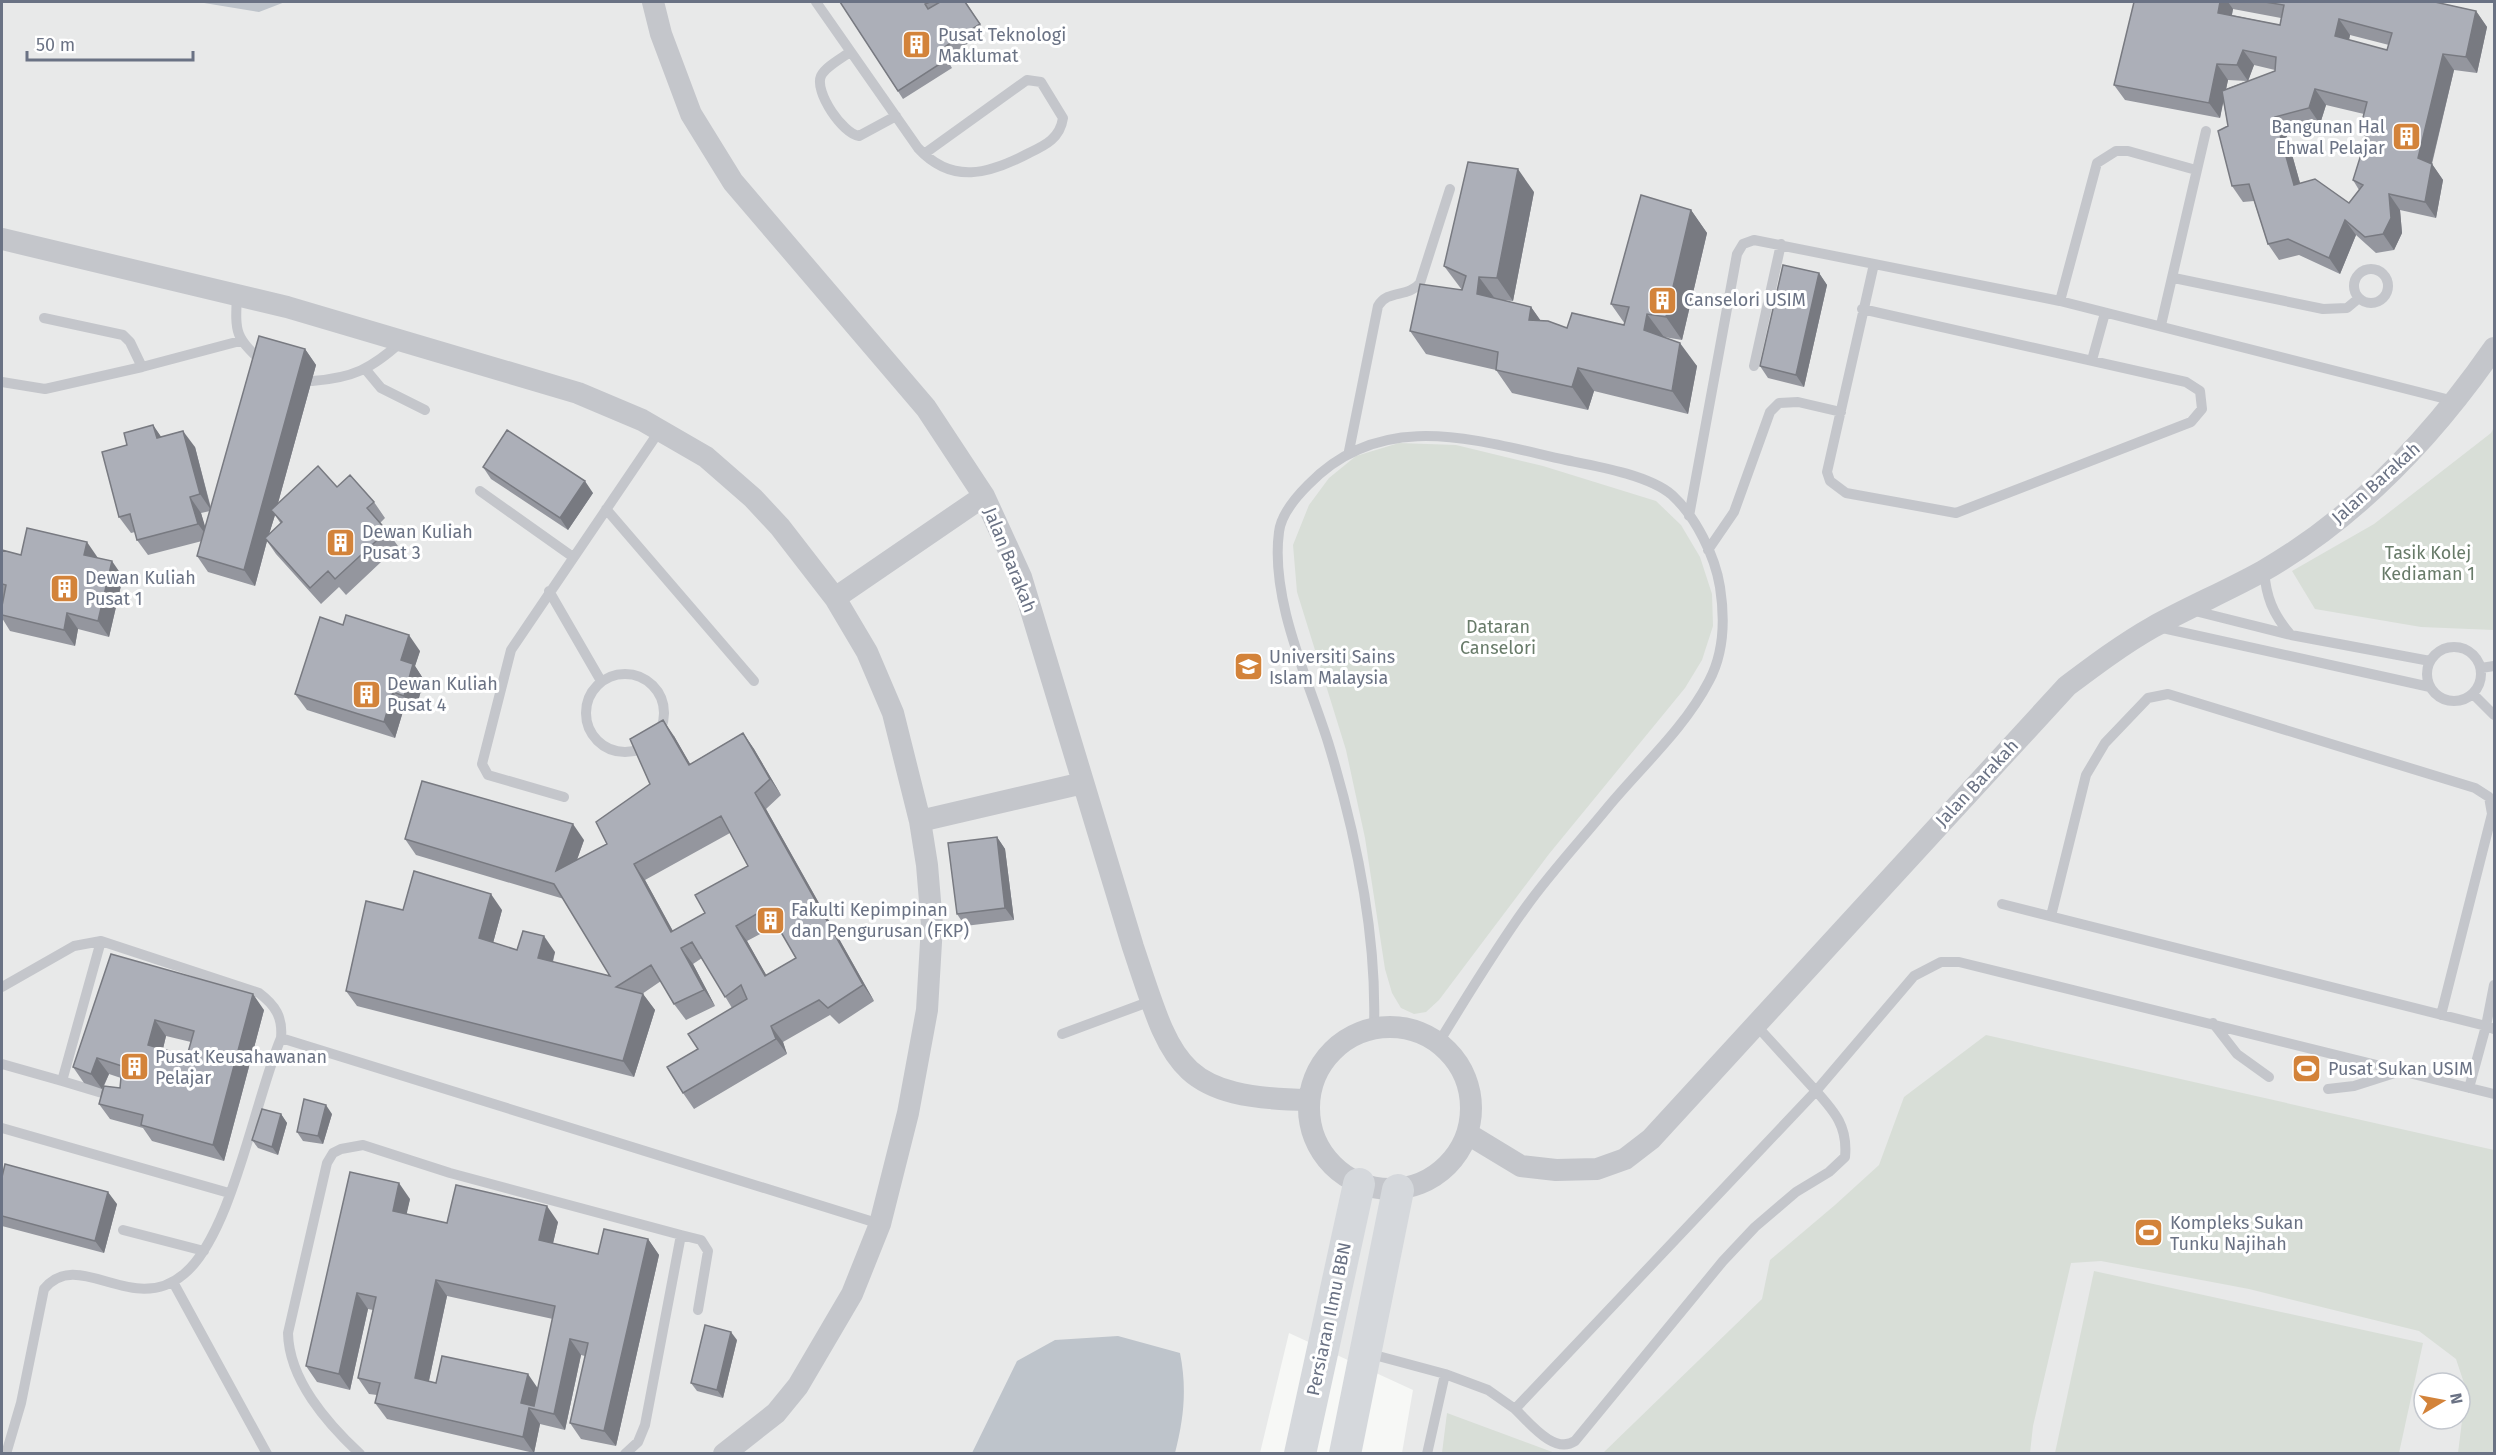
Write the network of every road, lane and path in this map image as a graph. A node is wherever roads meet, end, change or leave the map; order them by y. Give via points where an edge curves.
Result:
1 (653, 2) edge
2 (816, 2) edge
3 (850, 52) junction
4 (896, 116) junction
5 (2206, 131) dead end
6 (924, 154) junction
7 (2196, 170) junction
8 (1449, 189) dead end
9 (2, 240) edge
10 (1781, 244) junction
11 (1874, 264) junction
12 (2174, 278) junction
13 (237, 293) junction
14 (2359, 298) dead end
15 (2060, 301) junction
16 (1862, 309) junction
17 (2105, 313) junction
18 (44, 318) dead end
19 (2161, 325) junction
20 (240, 341) junction
21 (401, 341) junction
22 (2494, 348) edge
23 (2092, 360) junction
24 (1754, 366) dead end
25 (266, 367) edge
26 (142, 368) junction
27 (366, 370) junction
28 (312, 381) dead end
29 (2, 382) edge
30 (2457, 401) junction
31 (425, 410) dead end
32 (1841, 412) junction
33 (660, 430) junction
34 (1349, 451) junction
35 (480, 491) dead end
36 (984, 496) junction
37 (606, 509) junction
38 (1689, 516) junction
39 (1708, 550) junction
40 (573, 557) junction
41 (2264, 570) junction
42 (549, 591) junction
43 (835, 598) junction
44 (2188, 610) junction
45 (2154, 627) junction
46 (2291, 634) junction
47 (2430, 661) junction
48 (2494, 666) edge
49 (2481, 668) junction
50 (601, 681) junction
51 (754, 681) dead end
52 (2430, 687) junction
53 (2473, 694) junction
54 (2494, 715) edge
55 (1083, 783) junction
56 (564, 797) dead end
57 (920, 821) junction
58 (2002, 904) dead end
59 (2051, 916) junction
60 (101, 941) junction
61 (2494, 985) edge
62 (2, 987) edge
63 (1151, 1001) junction
64 (2441, 1015) junction
65 (2213, 1023) junction
66 (1755, 1024) junction
67 (1374, 1027) junction
68 (2490, 1027) edge
69 (1062, 1034) dead end
70 (281, 1038) junction
71 (1439, 1042) junction
72 (2, 1064) edge
73 (2404, 1070) junction
74 (2269, 1077) dead end
75 (62, 1082) junction
76 (2469, 1088) junction
77 (2328, 1089) dead end
78 (1816, 1091) junction
79 (102, 1093) edge
80 (2494, 1094) edge
81 (1309, 1100) junction
82 (2, 1128) edge
83 (1468, 1134) junction
84 (1359, 1184) junction
85 (1398, 1190) junction
86 (229, 1193) junction
87 (880, 1224) junction
88 (123, 1230) dead end
89 (681, 1235) junction
90 (204, 1251) junction
91 (172, 1282) junction
92 (698, 1310) dead end
93 (1364, 1352) junction
94 (1444, 1374) junction
95 (1515, 1410) junction
96 (5, 1453) edge
97 (627, 1453) edge
98 (267, 1454) edge
99 (360, 1454) edge
100 (724, 1454) edge
101 (1300, 1454) edge
102 (1345, 1454) edge
103 (1427, 1454) edge

1 - 36 street, Jalan Barakah via 691,114 733,182 926,408
2 - 3 lane
3 - 4 lane
3 - 4 lane via 822,74 820,81 823,96 844,129 859,136
4 - 6 lane
5 - 7 lane
6 - 6 lane via 1028,80 1041,82 1063,118 1054,139 1002,168 965,172 946,168
7 - 12 lane
7 - 15 lane via 2128,151 2116,151 2097,163
8 - 34 lane via 1420,283 1411,290 1389,294 1378,306
9 - 13 street
10 - 11 lane
10 - 24 lane
10 - 38 lane via 1748,241 1737,254
11 - 15 lane
11 - 16 lane
12 - 14 lane via 2323,309 2347,308
12 - 19 lane
13 - 20 lane via 236,327
13 - 21 street
15 - 17 lane
16 - 23 lane
16 - 32 lane
17 - 19 lane
17 - 23 lane
18 - 26 lane via 123,335
19 - 30 lane
20 - 25 lane
20 - 26 lane
21 - 27 lane
21 - 33 street via 578,393
22 - 30 street, Jalan Barakah
23 - 32 lane via 2194,386 2200,391 2202,409 2190,422 1956,513 1837,489 1827,472
26 - 29 lane via 45,389
27 - 28 lane
27 - 31 lane via 381,388
30 - 41 street, Jalan Barakah via 2420,444 2344,516
32 - 39 lane via 1798,402 1779,403 1770,412 1734,512
33 - 37 lane
33 - 43 street via 706,458 753,498
34 - 38 lane via 1409,437 1460,437 1576,462 1652,484 1671,495
34 - 67 lane via 1319,473 1294,499 1278,528 1280,575 1290,628 1329,746 1352,832 1371,943 1376,989
35 - 40 lane
36 - 43 street
36 - 55 street, Jalan Barakah via 1021,577
37 - 40 lane
37 - 51 lane
38 - 39 lane
39 - 71 lane via 1719,584 1724,622 1721,647 1710,679 1683,722 1528,904
40 - 42 lane
41 - 44 street, Jalan Barakah
41 - 46 lane via 2270,604 2276,618
42 - 50 lane
42 - 56 lane via 511,650 482,764 484,771 494,778
43 - 57 street via 867,652 893,713
44 - 45 street, Jalan Barakah
44 - 46 lane
45 - 52 lane
45 - 66 street, Jalan Barakah via 2067,686
46 - 47 lane
47 - 49 lane via 2440,650 2461,647 2474,655
47 - 52 lane
48 - 49 lane
49 - 53 lane via 2481,679
50 - 50 lane via 612,675 631,674 644,678 656,689 664,717 651,742 631,752 612,750 595,738 588,726 586,703
52 - 53 lane via 2450,701
53 - 54 lane
55 - 57 street
55 - 63 street, Jalan Barakah
57 - 87 street via 932,925 927,1010 908,1113
58 - 59 lane
59 - 64 lane
59 - 64 lane via 2092,761 2148,698 2168,694 2475,788 2489,797 2492,814
60 - 62 lane via 74,946
60 - 70 lane via 259,993 278,1011
60 - 75 lane
61 - 68 lane
63 - 69 lane
63 - 81 street, Jalan Barakah via 1177,1058 1196,1078 1220,1090 1263,1099
64 - 68 lane
65 - 73 lane
65 - 74 lane via 2236,1054
65 - 78 lane via 1959,962 1941,962 1926,968 1904,987
66 - 78 lane
66 - 83 street, Jalan Barakah via 1651,1138 1625,1160 1597,1169 1521,1166
67 - 71 street via 1397,1026 1419,1031
67 - 81 street via 1350,1036 1330,1053 1316,1074
68 - 76 lane
70 - 86 lane
70 - 87 lane
71 - 83 street via 1457,1061 1468,1083 1472,1109
72 - 75 lane
73 - 76 lane
73 - 77 lane via 2354,1086
75 - 79 lane
76 - 80 lane
78 - 95 lane
78 - 95 lane via 1839,1116 1844,1131 1845,1156 1839,1163 1796,1191 1755,1227 1575,1441 1564,1445 1551,1441
81 - 84 street via 1311,1126 1320,1150 1337,1170
82 - 86 lane
83 - 85 street via 1442,1172 1421,1184
84 - 85 street
84 - 101 street, Persiaran Ilmu BBN
85 - 93 street
86 - 90 lane
87 - 100 street via 852,1294 798,1386 776,1413
88 - 90 lane
89 - 92 lane via 701,1240 708,1251
89 - 97 lane via 645,1425 638,1442
89 - 99 lane via 450,1173 363,1145 351,1145 333,1153 327,1163 288,1345 303,1382 325,1419
90 - 91 lane via 184,1275
91 - 96 lane via 164,1288 146,1290 80,1274 51,1280 44,1289 21,1403
91 - 98 lane
93 - 94 lane
93 - 102 street
94 - 95 lane via 1488,1390
94 - 103 lane

